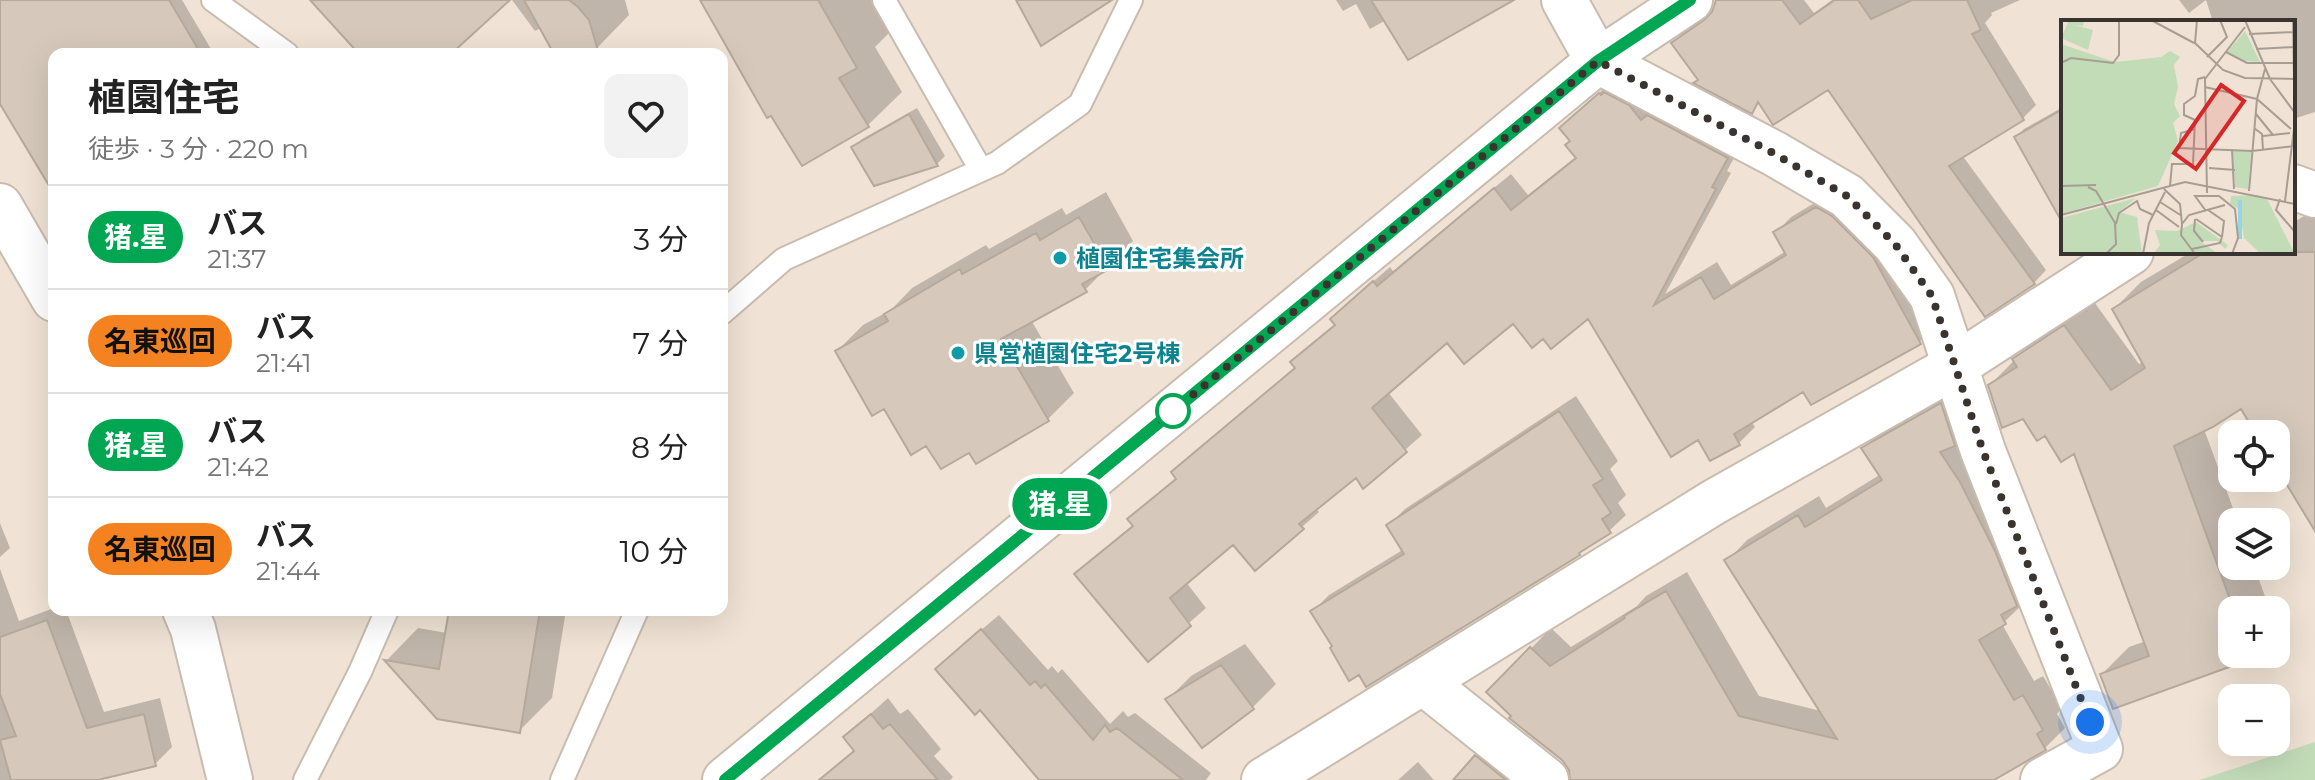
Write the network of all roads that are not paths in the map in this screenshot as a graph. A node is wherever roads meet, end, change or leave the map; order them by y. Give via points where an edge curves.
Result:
1 (213, 0) edge
2 (884, 0) edge
3 (1131, 0) edge
4 (1564, 0) edge
5 (1690, 0) edge
6 (279, 48) edge
7 (1598, 61) junction
8 (981, 170) junction
9 (2295, 188) edge
10 (2315, 195) edge
11 (0, 206) edge
12 (2128, 254) edge
13 (48, 289) edge
14 (728, 308) edge
15 (1955, 366) junction
16 (188, 616) edge
17 (384, 616) edge
18 (634, 616) edge
19 (1423, 682) junction
20 (230, 780) edge
21 (305, 780) edge
22 (562, 780) edge
23 (725, 780) edge
24 (1264, 780) edge
25 (1546, 780) edge
26 (2043, 780) edge

1 - 6 lane
2 - 8 lane
3 - 8 lane via 1080,104
4 - 7 street
5 - 7 street
7 - 15 street via 1847,196 1895,244 1932,296
7 - 23 street
8 - 14 lane via 784,259
9 - 10 street
11 - 13 street
12 - 15 street
15 - 19 street via 1714,502
15 - 26 street via 2100,749
16 - 20 street
17 - 21 lane
18 - 22 lane
19 - 24 street
19 - 25 street

